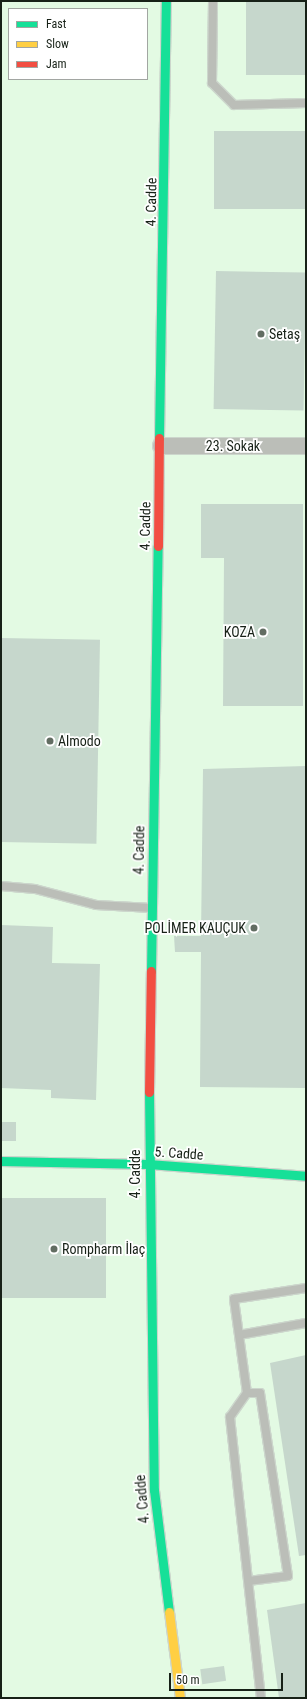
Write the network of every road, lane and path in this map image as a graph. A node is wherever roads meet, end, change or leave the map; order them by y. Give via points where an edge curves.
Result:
1 (166, 1) edge
2 (213, 1) edge
3 (306, 103) edge
4 (161, 446) junction
5 (306, 446) edge
6 (1, 886) edge
7 (153, 908) junction
8 (1, 1161) edge
9 (148, 1164) junction
10 (306, 1176) edge
11 (306, 1288) edge
12 (306, 1323) edge
13 (239, 1335) junction
14 (247, 1393) junction
15 (248, 1581) junction
16 (180, 1698) edge
17 (261, 1698) edge

1 - 4 street, 4. Cadde
2 - 3 lane via 212,83 234,105
4 - 5 street, 23. Sokak
4 - 7 street, 4. Cadde
6 - 7 lane via 35,889 96,905
7 - 9 street, 4. Cadde
8 - 9 street, 5. Cadde
9 - 10 street, 5. Cadde
9 - 16 street, 4. Cadde via 154,1490
11 - 13 lane via 234,1299
12 - 13 lane
13 - 14 lane
14 - 15 lane via 230,1417
14 - 15 lane via 260,1393 288,1576
15 - 17 lane

